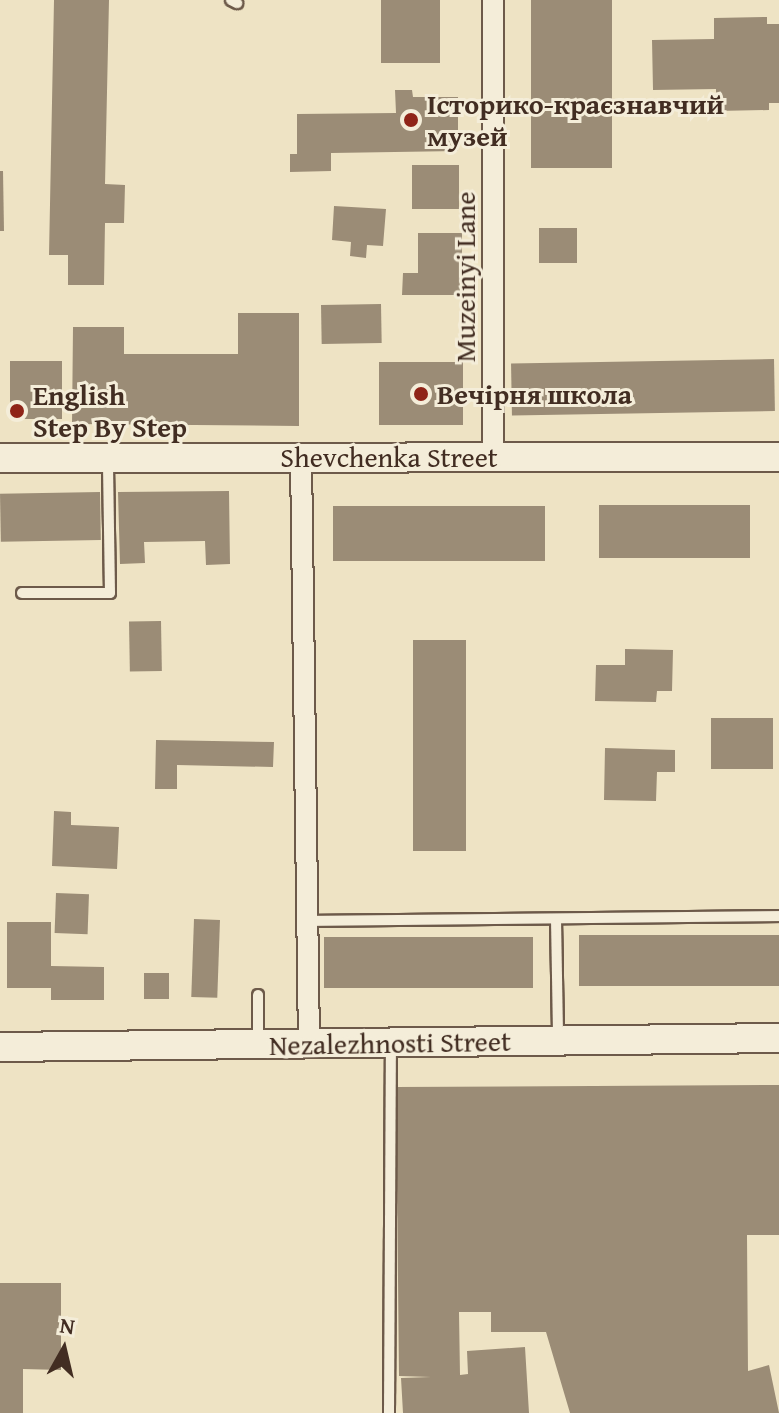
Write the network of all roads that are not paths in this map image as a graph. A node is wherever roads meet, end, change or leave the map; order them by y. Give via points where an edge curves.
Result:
1 (493, 0) edge
2 (108, 457) junction
3 (301, 457) junction
4 (493, 457) junction
5 (779, 457) edge
6 (0, 458) edge
7 (22, 593) dead end
8 (779, 916) edge
9 (556, 919) junction
10 (307, 921) junction
11 (258, 995) dead end
12 (779, 1038) edge
13 (558, 1041) junction
14 (391, 1044) junction
15 (258, 1045) junction
16 (309, 1045) junction
17 (0, 1047) edge
18 (389, 1413) edge

1 - 4 street, Muzeinyi Lane
2 - 3 street, Shevchenka Street
2 - 6 street, Shevchenka Street
2 - 7 lane via 110,593
3 - 4 street, Shevchenka Street
3 - 10 street
4 - 5 street, Shevchenka Street
8 - 9 lane
9 - 10 lane
9 - 13 lane
10 - 16 street
11 - 15 lane
12 - 13 street, Nezalezhnosti Street
13 - 14 street, Nezalezhnosti Street
14 - 16 street, Nezalezhnosti Street
14 - 18 lane
15 - 16 street, Nezalezhnosti Street
15 - 17 street, Nezalezhnosti Street

